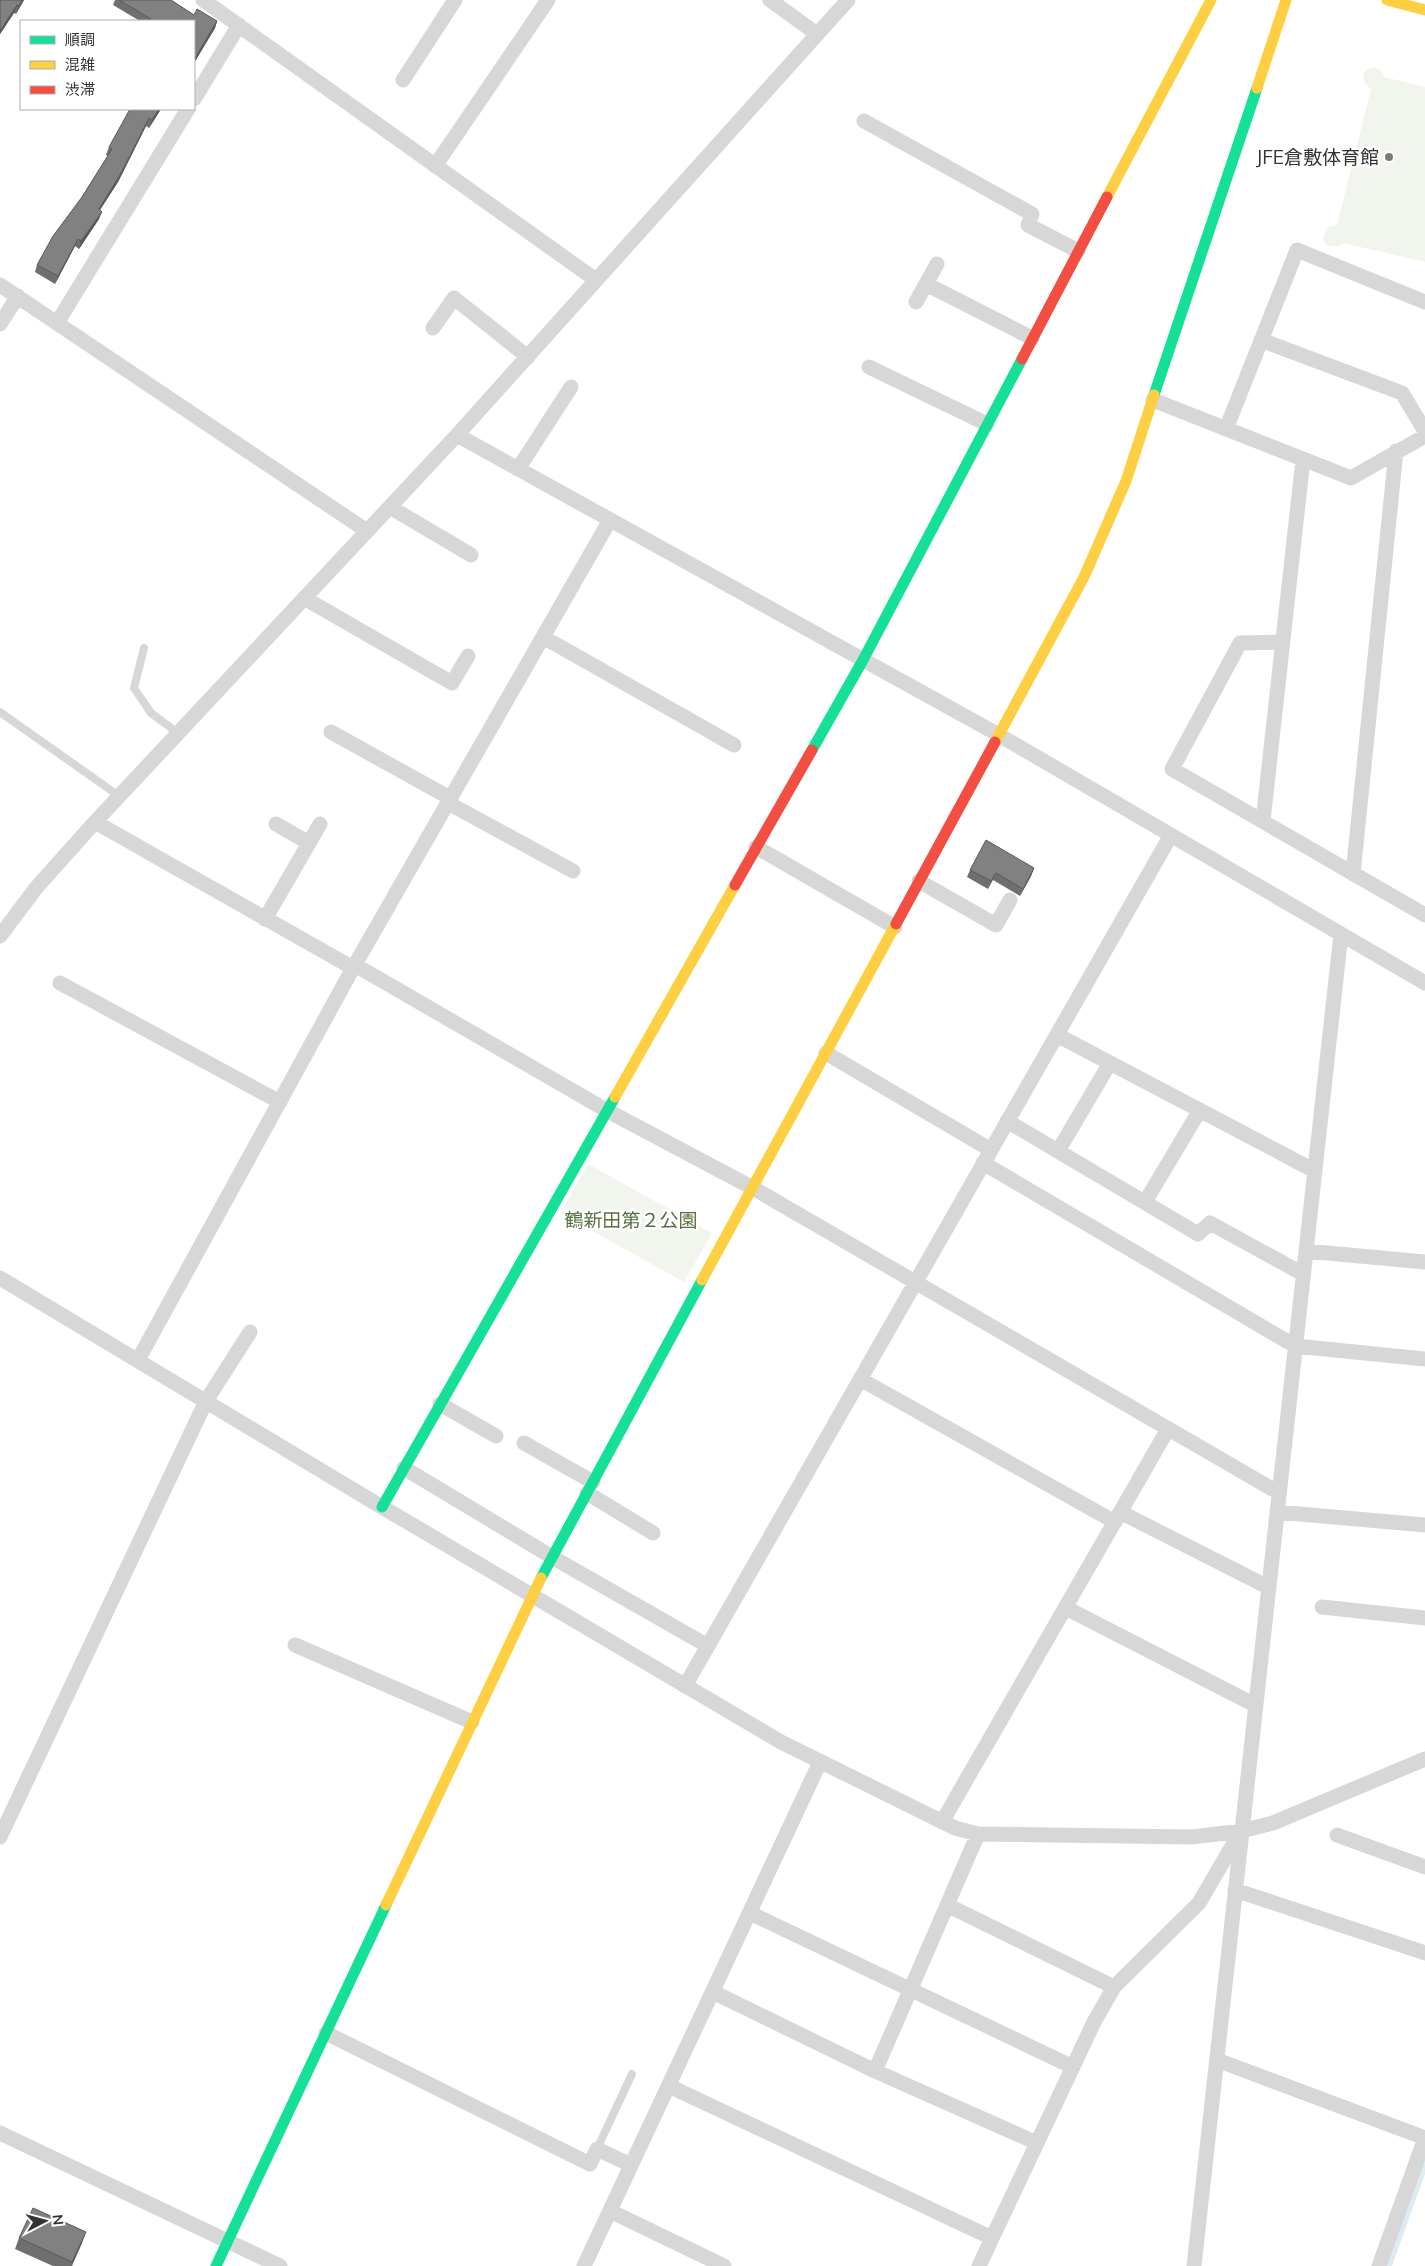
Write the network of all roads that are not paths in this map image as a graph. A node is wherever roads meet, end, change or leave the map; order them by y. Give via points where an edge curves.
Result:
1 (203, 0) edge
2 (455, 0) edge
3 (548, 0) edge
4 (770, 0) edge
5 (848, 0) edge
6 (1211, 0) edge
7 (1286, 0) edge
8 (1387, 0) edge
9 (1425, 10) edge
10 (239, 25) junction
11 (817, 34) junction
12 (403, 80) dead end
13 (195, 97) edge
14 (187, 110) edge
15 (864, 121) dead end
16 (435, 166) junction
17 (1078, 251) junction
18 (937, 264) dead end
19 (596, 280) junction
20 (0, 284) edge
21 (926, 284) junction
22 (18, 296) junction
23 (916, 302) dead end
24 (1425, 302) edge
25 (57, 323) junction
26 (0, 324) edge
27 (433, 328) dead end
28 (1032, 338) junction
29 (1261, 340) junction
30 (528, 357) junction
31 (869, 367) dead end
32 (570, 387) dead end
33 (1153, 400) junction
34 (987, 424) junction
35 (1226, 429) junction
36 (1425, 430) edge
37 (457, 435) junction
38 (1425, 436) edge
39 (1396, 451) junction
40 (1303, 459) junction
41 (518, 469) junction
42 (390, 507) junction
43 (610, 520) junction
44 (367, 531) junction
45 (471, 555) dead end
46 (304, 598) junction
47 (543, 636) junction
48 (1282, 642) junction
49 (144, 648) dead end
50 (468, 656) dead end
51 (863, 660) junction
52 (0, 712) edge
53 (332, 732) dead end
54 (178, 733) junction
55 (999, 735) junction
56 (734, 745) dead end
57 (119, 796) junction
58 (449, 800) junction
59 (1263, 821) junction
60 (95, 822) junction
61 (276, 824) dead end
62 (320, 824) dead end
63 (1171, 835) junction
64 (309, 843) junction
65 (756, 847) junction
66 (573, 871) dead end
67 (1353, 874) junction
68 (919, 881) junction
69 (1010, 900) dead end
70 (1425, 915) edge
71 (265, 919) junction
72 (894, 927) junction
73 (1341, 934) junction
74 (0, 936) edge
75 (354, 967) junction
76 (60, 983) dead end
77 (1425, 983) edge
78 (1057, 1035) junction
79 (826, 1053) junction
80 (1110, 1063) junction
81 (280, 1102) junction
82 (606, 1110) junction
83 (1200, 1110) junction
84 (1007, 1121) junction
85 (991, 1150) junction
86 (1058, 1151) junction
87 (983, 1163) junction
88 (1315, 1171) junction
89 (753, 1188) junction
90 (1146, 1202) junction
91 (1306, 1250) junction
92 (1425, 1262) edge
93 (1303, 1274) junction
94 (0, 1278) edge
95 (915, 1283) junction
96 (250, 1332) dead end
97 (1295, 1346) junction
98 (1425, 1359) edge
99 (138, 1360) junction
100 (860, 1379) junction
101 (206, 1401) junction
102 (440, 1404) junction
103 (1168, 1429) junction
104 (496, 1436) dead end
105 (524, 1443) dead end
106 (404, 1468) junction
107 (590, 1488) junction
108 (1279, 1493) junction
109 (382, 1507) junction
110 (1277, 1512) junction
111 (1118, 1517) junction
112 (1425, 1525) edge
113 (653, 1533) dead end
114 (552, 1557) junction
115 (1268, 1587) junction
116 (532, 1596) junction
117 (1322, 1607) dead end
118 (1066, 1608) junction
119 (1425, 1618) edge
120 (295, 1645) dead end
121 (708, 1646) junction
122 (686, 1686) junction
123 (1256, 1705) junction
124 (472, 1722) junction
125 (1425, 1759) edge
126 (820, 1762) junction
127 (942, 1822) junction
128 (1241, 1831) junction
129 (978, 1834) junction
130 (1337, 1835) dead end
131 (0, 1837) edge
132 (1425, 1866) edge
133 (1235, 1890) junction
134 (947, 1905) junction
135 (750, 1913) junction
136 (1425, 1953) edge
137 (1114, 1987) junction
138 (910, 1990) junction
139 (713, 1992) junction
140 (326, 2033) junction
141 (1217, 2060) junction
142 (1073, 2067) junction
143 (875, 2071) junction
144 (632, 2074) dead end
145 (669, 2086) junction
146 (0, 2133) edge
147 (1425, 2138) edge
148 (1037, 2144) junction
149 (597, 2150) junction
150 (631, 2165) junction
151 (610, 2212) junction
152 (992, 2238) junction
153 (228, 2241) junction
154 (216, 2266) edge
155 (280, 2266) edge
156 (584, 2266) edge
157 (724, 2266) edge
158 (979, 2266) edge
159 (1194, 2266) edge
160 (1379, 2266) edge

1 - 10 street
2 - 12 street
3 - 16 street
4 - 11 street
5 - 11 street
6 - 17 street
7 - 33 street
8 - 9 street
10 - 13 street
10 - 16 street
11 - 19 street
14 - 25 street
15 - 17 street via 1032,214 1028,225
16 - 19 street
17 - 28 street
18 - 21 street
19 - 30 street
20 - 22 street
21 - 23 street
21 - 28 street
22 - 25 street
22 - 26 street
24 - 29 street via 1297,250
25 - 44 street
27 - 30 street via 454,298
28 - 34 street
29 - 35 street
29 - 36 street via 1402,393
30 - 37 street
31 - 34 street
32 - 41 street
33 - 35 street
33 - 55 street via 1126,481 1084,577
34 - 51 street
35 - 40 street
37 - 41 street
37 - 42 street
38 - 39 street
39 - 40 street via 1351,478
39 - 67 street
40 - 48 street
41 - 43 street
42 - 44 street
42 - 45 street
43 - 47 street
43 - 51 street
44 - 46 street
46 - 50 street via 452,683
46 - 54 street
47 - 56 street
47 - 58 street
48 - 59 street
48 - 59 street via 1240,643 1172,769
49 - 54 lane via 134,688 151,713
51 - 55 street
51 - 65 street
52 - 57 lane
53 - 58 street
54 - 57 street
55 - 63 street
55 - 68 street
57 - 60 street
58 - 66 street
58 - 75 street
59 - 67 street
60 - 71 street
60 - 74 street via 36,888
61 - 64 street
62 - 64 street
63 - 73 street
63 - 78 street
64 - 71 street
65 - 72 street
65 - 82 street
67 - 70 street
68 - 69 street via 996,924
68 - 72 street
71 - 75 street
72 - 79 street
73 - 77 street
73 - 88 street
75 - 81 street
75 - 82 street
76 - 81 street
78 - 80 street
78 - 84 street
79 - 85 street
79 - 89 street
80 - 83 street
80 - 86 street
81 - 99 street
82 - 89 street
82 - 102 street
83 - 88 street
83 - 90 street
84 - 85 street
84 - 86 street
85 - 87 street
86 - 90 street
87 - 95 street
87 - 97 street
88 - 91 street
89 - 95 street
89 - 107 street
90 - 93 street via 1198,1234 1210,1223
91 - 92 street
91 - 93 street
93 - 97 street
94 - 99 street
95 - 100 street
95 - 103 street
96 - 101 street
97 - 98 street
97 - 108 street
99 - 101 street
100 - 111 street
100 - 121 street
101 - 109 street
101 - 131 street
102 - 104 street
102 - 106 street
103 - 108 street
103 - 111 street
105 - 107 street
106 - 109 street
106 - 114 street
107 - 113 street
107 - 114 street
108 - 110 street
109 - 116 street
110 - 112 street
110 - 115 street
111 - 115 street
111 - 118 street
114 - 116 street
114 - 121 street
115 - 123 street
116 - 122 street
116 - 124 street
117 - 119 street
118 - 123 street
118 - 127 street
120 - 124 street
121 - 122 street
122 - 126 street
123 - 128 street
124 - 140 street
125 - 128 street via 1273,1822
126 - 127 street
126 - 135 street
127 - 129 street
128 - 129 street via 1192,1837
128 - 133 street
128 - 137 street via 1199,1902
129 - 134 street
130 - 132 street
133 - 136 street
133 - 141 street
134 - 137 street
134 - 138 street
135 - 138 street
135 - 139 street
137 - 142 street
138 - 142 street
138 - 143 street
139 - 143 street
139 - 145 street
140 - 149 street via 590,2164
140 - 153 street
141 - 147 street
141 - 159 street
142 - 148 street
143 - 148 street
144 - 149 lane
145 - 150 street
145 - 152 street
146 - 153 street
147 - 160 street
148 - 152 street
149 - 150 street
150 - 151 street
151 - 156 street
151 - 157 street
152 - 158 street
153 - 154 street
153 - 155 street

